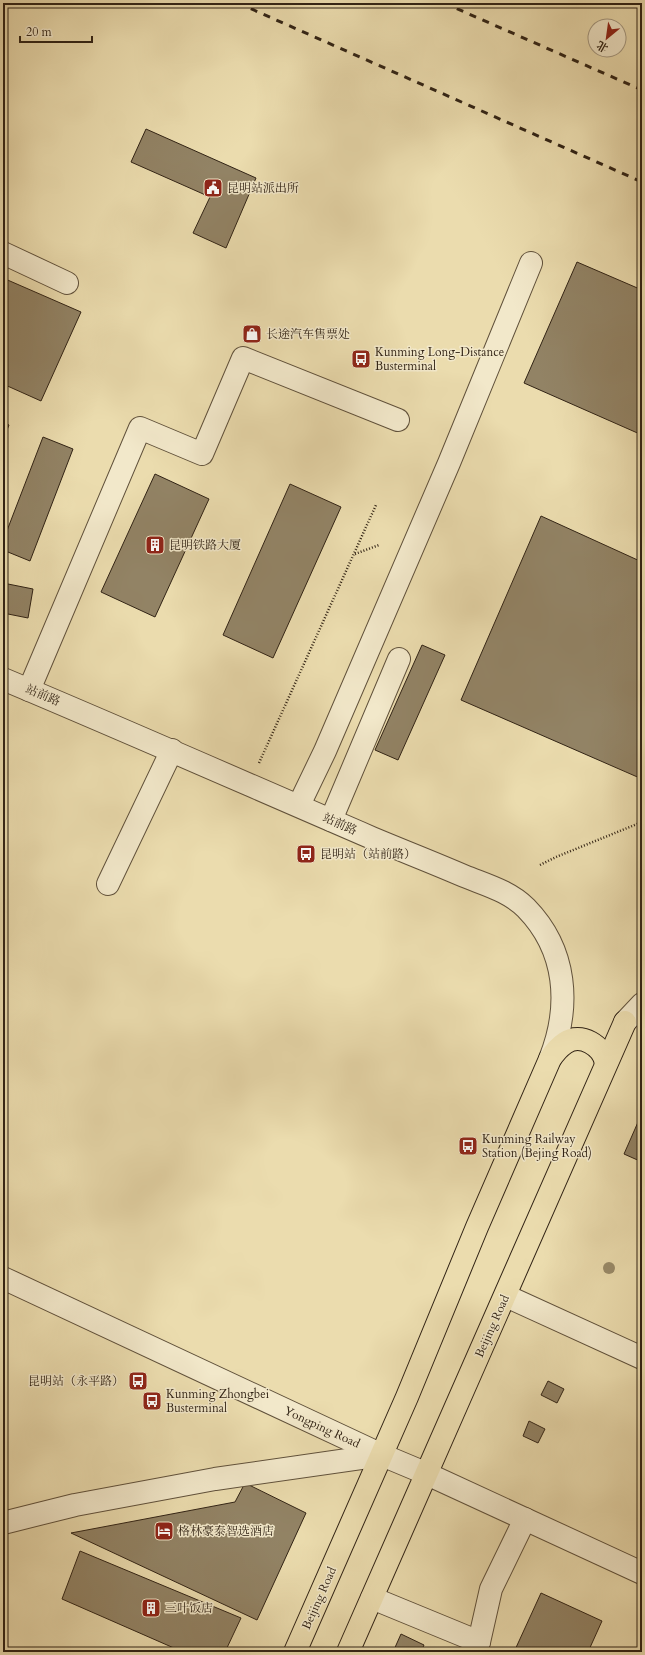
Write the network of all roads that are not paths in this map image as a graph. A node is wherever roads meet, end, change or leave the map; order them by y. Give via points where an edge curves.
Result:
1 (3, 253) edge
2 (531, 263) dead end
3 (67, 283) dead end
4 (398, 420) dead end
5 (399, 659) dead end
6 (3, 679) edge
7 (29, 690) junction
8 (172, 750) junction
9 (299, 805) junction
10 (332, 820) junction
11 (108, 884) dead end
12 (642, 1004) edge
13 (625, 1022) joint
14 (550, 1059) junction
15 (606, 1063) junction
16 (3, 1278) edge
17 (506, 1296) junction
18 (642, 1358) edge
19 (382, 1455) junction
20 (425, 1473) junction
21 (525, 1519) junction
22 (3, 1523) edge
23 (642, 1573) edge
24 (372, 1598) junction
25 (476, 1647) edge
26 (295, 1652) edge
27 (348, 1652) edge

1 - 3 street
2 - 9 street via 449,463
4 - 7 street via 243,358 202,454 140,428
5 - 10 street
6 - 7 street, 站前路
7 - 8 street, 站前路
8 - 9 street, 站前路
8 - 11 street
9 - 10 street, 站前路
10 - 14 street, 站前路 via 512,896 526,908 550,943 558,963 562,984 562,1022
12 - 13 street, Beijing Road
13 - 15 main road, Beijing Road
14 - 15 main road, Beijing Road via 564,1043 576,1039 602,1050
14 - 19 main road, Beijing Road
15 - 17 main road, Beijing Road
16 - 19 street, Yongping Road
17 - 18 street
17 - 20 main road, Beijing Road
19 - 20 street, Yongping Road
19 - 22 street via 215,1479 75,1505
19 - 26 main road, Beijing Road
20 - 21 street, Yongping Road
20 - 24 main road, Beijing Road
21 - 23 street, Yongping Road
21 - 25 street via 491,1589
24 - 25 street
24 - 27 main road, Beijing Road

